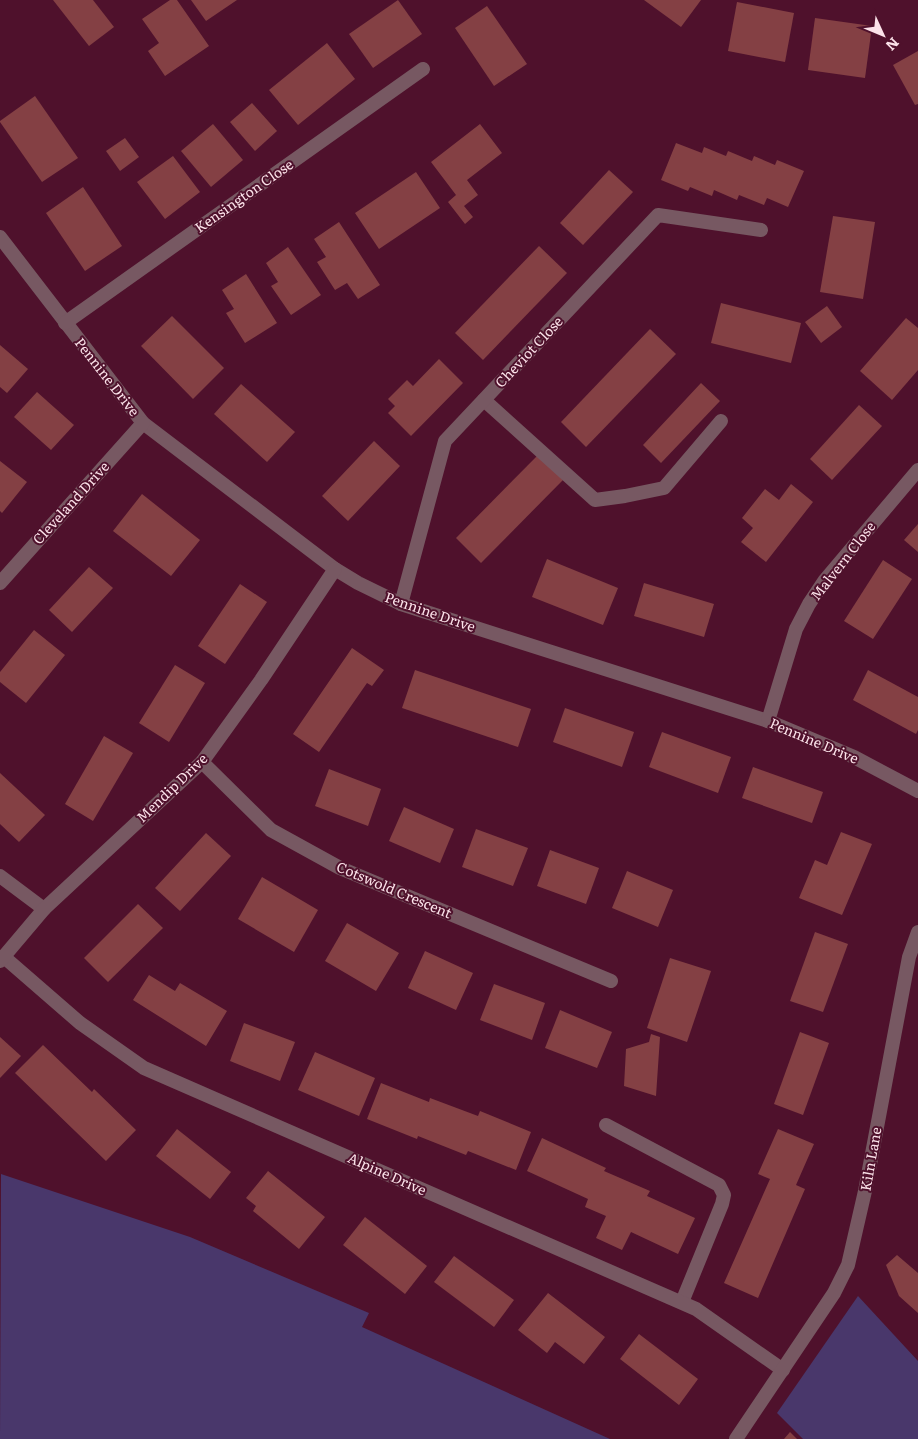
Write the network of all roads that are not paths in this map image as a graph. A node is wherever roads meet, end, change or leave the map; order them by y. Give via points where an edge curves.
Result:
1 (423, 69) dead end
2 (761, 230) dead end
3 (0, 237) edge
4 (65, 323) junction
5 (484, 400) junction
6 (721, 421) dead end
7 (143, 423) junction
8 (918, 470) edge
9 (335, 569) junction
10 (0, 583) edge
11 (401, 604) junction
12 (768, 721) junction
13 (202, 762) junction
14 (918, 791) edge
15 (0, 876) edge
16 (44, 908) junction
17 (918, 932) edge
18 (2, 959) edge
19 (610, 981) dead end
20 (606, 1125) dead end
21 (682, 1302) junction
22 (783, 1370) junction
23 (736, 1439) edge

1 - 4 street, Kensington Close
2 - 5 street, Cheviot Close via 658,215
3 - 4 street, Pennine Drive
4 - 7 street, Pennine Drive
5 - 6 street via 595,500 664,488
5 - 11 street, Cheviot Close via 445,441
7 - 9 street, Pennine Drive
7 - 10 street, Cleveland Drive
8 - 12 street, Malvern Close via 825,580 809,604 796,630
9 - 11 street, Pennine Drive
9 - 13 street, Mendip Drive
11 - 12 street, Pennine Drive
12 - 14 street, Pennine Drive via 854,757
13 - 16 street, Mendip Drive
13 - 19 street, Cotswold Crescent via 271,830 340,868
15 - 16 street
16 - 18 street, Mendip Drive
17 - 22 street, Kiln Lane via 909,957 848,1265 834,1293
18 - 21 street, Alpine Drive via 80,1023 144,1068
20 - 21 street via 719,1185 724,1195
21 - 22 street, Alpine Drive
22 - 23 street, Kiln Lane

